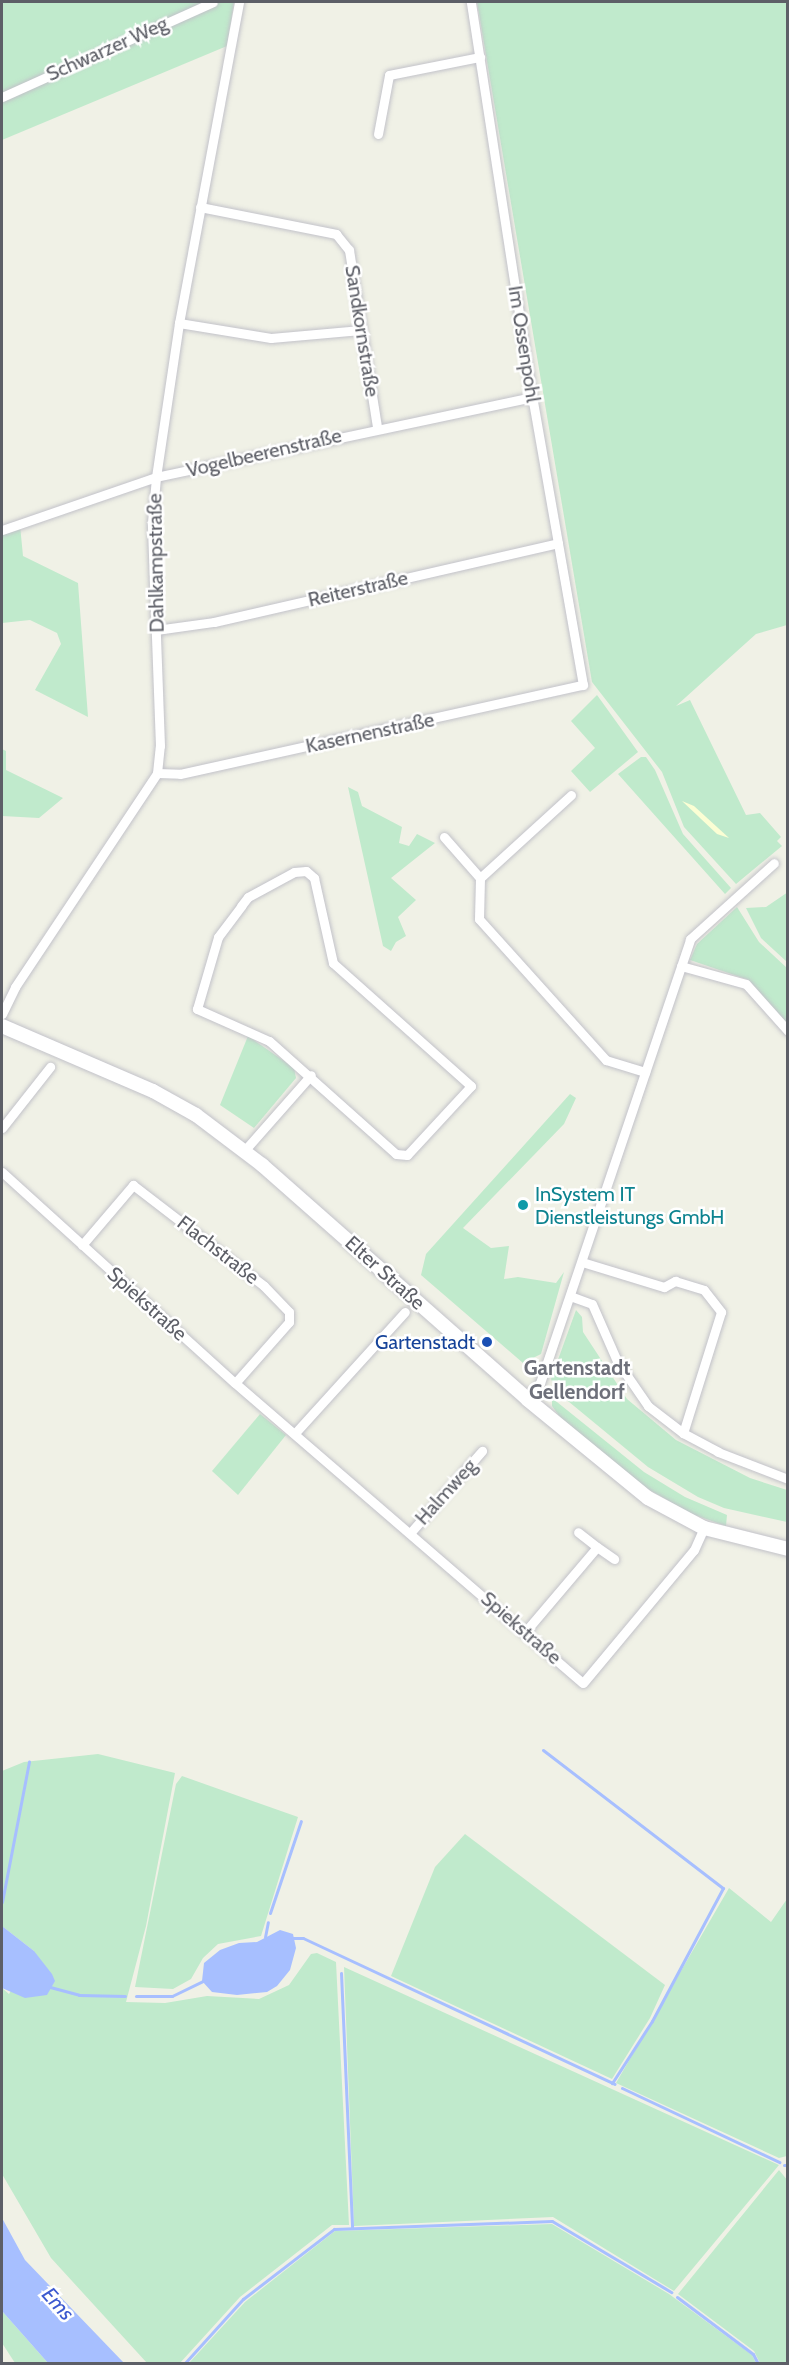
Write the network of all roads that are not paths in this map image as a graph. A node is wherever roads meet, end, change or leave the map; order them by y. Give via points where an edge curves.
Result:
1 (213, 2) edge
2 (239, 2) edge
3 (471, 2) edge
4 (480, 57) junction
5 (2, 97) edge
6 (378, 134) dead end
7 (200, 207) junction
8 (179, 323) junction
9 (361, 330) junction
10 (532, 397) junction
11 (377, 428) junction
12 (156, 477) junction
13 (2, 530) edge
14 (558, 543) junction
15 (156, 630) junction
16 (583, 684) joint
17 (157, 773) junction
18 (571, 795) dead end
19 (444, 837) dead end
20 (774, 864) dead end
21 (480, 878) junction
22 (681, 966) junction
23 (2, 1014) edge
24 (2, 1026) edge
25 (788, 1031) edge
26 (50, 1067) dead end
27 (645, 1072) junction
28 (310, 1075) junction
29 (2, 1128) edge
30 (244, 1151) junction
31 (2, 1172) edge
32 (82, 1245) junction
33 (582, 1262) junction
34 (570, 1296) junction
35 (405, 1312) dead end
36 (235, 1383) junction
37 (527, 1399) junction
38 (296, 1432) junction
39 (683, 1433) junction
40 (482, 1451) dead end
41 (788, 1479) edge
42 (704, 1528) junction
43 (411, 1532) junction
44 (578, 1532) dead end
45 (597, 1547) junction
46 (788, 1549) edge
47 (614, 1559) dead end
48 (525, 1632) junction

1 - 5 street, Schwarzer Weg
2 - 7 street, Dahlkampstraße
3 - 4 street, Im Ossenpohl
4 - 6 street via 389,75
4 - 10 street, Im Ossenpohl
7 - 8 street, Dahlkampstraße
7 - 9 street, Sandkornstraße via 336,234 349,250
8 - 9 street via 271,338
8 - 12 street, Dahlkampstraße
9 - 11 street, Sandkornstraße
10 - 11 street, Vogelbeerenstraße
10 - 14 street, Im Ossenpohl
11 - 12 street, Vogelbeerenstraße
12 - 13 street, Vogelbeerenstraße
12 - 15 street, Dahlkampstraße via 152,523
14 - 15 street, Reiterstraße via 214,622
14 - 16 street, Im Ossenpohl
15 - 17 street, Dahlkampstraße via 160,746
16 - 17 street, Kasernenstraße via 180,774
17 - 23 street, Dahlkampstraße via 15,987
18 - 21 street
19 - 21 street
20 - 22 street via 690,939
21 - 27 street via 479,919 606,1060
22 - 25 street via 746,984
22 - 27 street
24 - 30 main road, Elter Straße via 153,1091 196,1115
26 - 29 street
27 - 33 street
28 - 28 street via 396,1154 407,1155 471,1086 333,963 314,878 306,871 285,877 248,897 218,938 197,1009 269,1041
28 - 30 street
30 - 37 main road, Elter Straße
31 - 32 street, Spiekstraße
32 - 36 street, Spiekstraße
32 - 36 street, Flachstraße via 133,1185 264,1286 289,1312 289,1322
33 - 34 street
33 - 39 street via 664,1287 675,1281 704,1290 721,1312
34 - 37 street via 540,1383
34 - 39 street via 592,1304 629,1382 648,1406
35 - 38 street
36 - 38 street, Spiekstraße
37 - 42 main road, Elter Straße via 631,1486
38 - 43 street, Spiekstraße
39 - 41 street via 718,1452
40 - 43 street, Halmweg
42 - 46 main road, Elter Straße
42 - 48 street, Spiekstraße via 694,1550 583,1683
43 - 48 street, Spiekstraße
44 - 45 street
45 - 47 street
45 - 48 street

